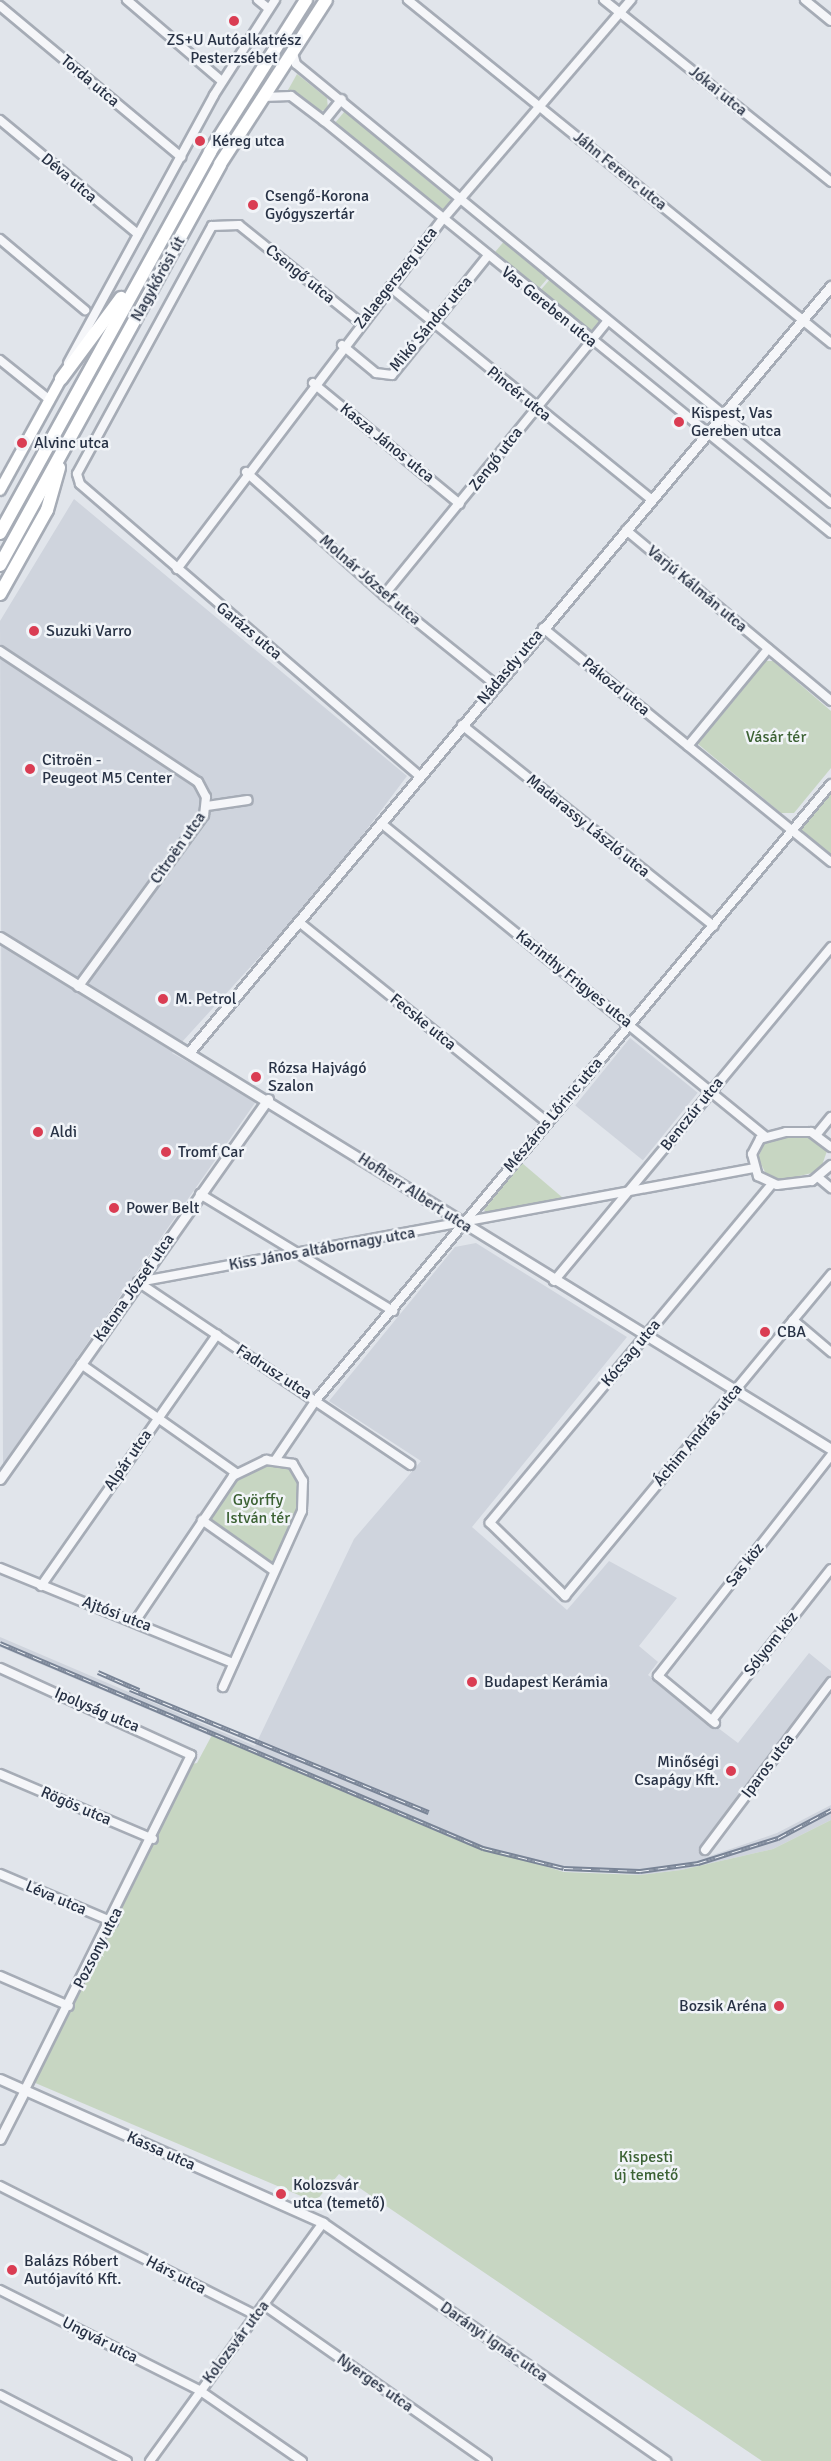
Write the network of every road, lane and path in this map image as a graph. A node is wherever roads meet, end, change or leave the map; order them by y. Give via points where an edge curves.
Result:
1 (127, 0) edge
2 (258, 0) edge
3 (275, 0) edge
4 (306, 0) edge
5 (326, 0) edge
6 (408, 0) edge
7 (604, 0) edge
8 (631, 0) edge
9 (806, 0) edge
10 (0, 6) edge
11 (269, 9) junction
12 (620, 13) junction
13 (831, 21) edge
14 (293, 49) junction
15 (222, 81) junction
16 (263, 96) junction
17 (342, 99) junction
18 (539, 106) junction
19 (0, 120) edge
20 (324, 121) junction
21 (181, 157) junction
22 (831, 182) edge
23 (462, 197) junction
24 (443, 219) junction
25 (239, 225) joint
26 (138, 234) junction
27 (0, 239) edge
28 (487, 257) junction
29 (142, 271) junction
30 (831, 286) edge
31 (390, 287) junction
32 (85, 310) dead end
33 (803, 320) junction
34 (607, 322) junction
35 (361, 323) junction
36 (433, 324) junction
37 (590, 340) junction
38 (831, 343) edge
39 (342, 345) junction
40 (0, 360) edge
41 (61, 379) junction
42 (313, 383) junction
43 (50, 400) junction
44 (536, 408) junction
45 (723, 415) junction
46 (706, 433) junction
47 (64, 450) junction
48 (246, 472) junction
49 (79, 481) joint
50 (0, 490) edge
51 (651, 499) junction
52 (831, 502) edge
53 (460, 504) junction
54 (626, 530) junction
55 (0, 533) edge
56 (831, 533) edge
57 (0, 565) edge
58 (177, 569) junction
59 (0, 594) edge
60 (384, 595) junction
61 (543, 628) junction
62 (768, 649) junction
63 (0, 651) edge
64 (496, 685) junction
65 (831, 701) edge
66 (462, 725) junction
67 (688, 746) junction
68 (420, 776) junction
69 (831, 784) edge
70 (248, 800) dead end
71 (207, 806) junction
72 (381, 823) junction
73 (791, 830) junction
74 (831, 862) edge
75 (299, 922) junction
76 (714, 926) junction
77 (0, 937) edge
78 (831, 947) edge
79 (78, 987) junction
80 (630, 1024) junction
81 (191, 1050) junction
82 (711, 1091) junction
83 (268, 1099) junction
84 (831, 1117) edge
85 (548, 1122) junction
86 (817, 1134) junction
87 (765, 1136) junction
88 (831, 1147) edge
89 (831, 1165) edge
90 (754, 1168) junction
91 (819, 1178) junction
92 (772, 1185) junction
93 (831, 1188) edge
94 (629, 1192) junction
95 (200, 1194) junction
96 (462, 1224) junction
97 (298, 1254) junction
98 (831, 1274) edge
99 (554, 1281) junction
100 (138, 1282) junction
101 (393, 1311) junction
102 (793, 1320) junction
103 (217, 1335) junction
104 (644, 1337) junction
105 (831, 1352) edge
106 (81, 1364) junction
107 (734, 1391) junction
108 (316, 1400) junction
109 (157, 1418) junction
110 (831, 1449) edge
111 (831, 1455) edge
112 (276, 1458) junction
113 (410, 1465) dead end
114 (236, 1473) junction
115 (0, 1479) edge
116 (202, 1520) junction
117 (0, 1568) edge
118 (831, 1569) edge
119 (273, 1570) junction
120 (41, 1586) junction
121 (565, 1596) joint
122 (136, 1620) junction
123 (233, 1663) junction
124 (0, 1668) edge
125 (831, 1682) edge
126 (223, 1687) dead end
127 (713, 1721) joint
128 (191, 1755) joint
129 (0, 1774) edge
130 (153, 1839) junction
131 (705, 1850) dead end
132 (0, 1874) edge
133 (113, 1922) junction
134 (0, 1976) edge
135 (69, 2006) junction
136 (0, 2079) edge
137 (25, 2090) junction
138 (0, 2139) edge
139 (0, 2186) edge
140 (322, 2223) junction
141 (0, 2290) edge
142 (264, 2305) junction
143 (255, 2315) junction
144 (200, 2390) junction
145 (0, 2395) edge
146 (128, 2461) edge
147 (150, 2461) edge
148 (303, 2461) edge
149 (487, 2461) edge
150 (665, 2461) edge

1 - 15 street
2 - 11 street
3 - 11 street
4 - 29 main road, Nagykőrösi út
5 - 14 main road, Nagykőrösi út
6 - 18 street, Jáhn Ferenc utca
7 - 12 street, Jókai utca
8 - 12 street, Zalaegerszeg utca
9 - 13 street
10 - 21 street, Torda utca
11 - 15 street
12 - 18 street, Zalaegerszeg utca
12 - 22 street, Jókai utca
14 - 16 main road, Nagykőrösi út
14 - 17 street, Vas Gereben utca via 296,64
15 - 21 street
16 - 20 street, Vas Gereben utca via 291,96
16 - 47 main road, Nagykőrösi út
17 - 20 street
17 - 23 street, Vas Gereben utca
18 - 23 street, Zalaegerszeg utca
18 - 33 street, Jáhn Ferenc utca
19 - 26 street, Déva utca
20 - 24 street, Vas Gereben utca
21 - 26 street
23 - 24 street, Zalaegerszeg utca
23 - 34 street, Vas Gereben utca
24 - 28 street, Vas Gereben utca
24 - 31 street, Zalaegerszeg utca
25 - 35 street, Csengő utca
25 - 49 street, Nagykőrösi út via 220,222 201,238
26 - 41 street
27 - 32 street
28 - 36 street, Mikó Sándor utca
28 - 37 street, Vas Gereben utca
29 - 41 main road
29 - 55 main road, Nagykőrösi út
30 - 33 street, Nádasdy utca
31 - 35 street, Zalaegerszeg utca
31 - 36 street, Pincér utca
33 - 38 street, Jáhn Ferenc utca
33 - 45 street, Nádasdy utca
34 - 37 street, Zengő utca
34 - 45 street, Vas Gereben utca
35 - 39 street, Zalaegerszeg utca
36 - 39 street, Mikó Sándor utca via 392,375 376,373
36 - 44 street, Pincér utca
37 - 44 street, Zengő utca
37 - 46 street, Vas Gereben utca
39 - 42 street, Zalaegerszeg utca
40 - 43 street
41 - 43 main road
42 - 48 street, Zalaegerszeg utca
42 - 53 street, Kasza János utca
43 - 50 main road
44 - 51 street, Pincér utca
44 - 53 street, Zengő utca
45 - 46 street, Nádasdy utca
45 - 52 street, Vas Gereben utca
46 - 51 street, Nádasdy utca
46 - 56 street, Vas Gereben utca
47 - 57 main road, Nagykőrösi út
47 - 59 main road via 47,510
48 - 58 street, Zalaegerszeg utca
48 - 60 street, Molnár József utca
49 - 58 street, Garázs utca
51 - 54 street, Nádasdy utca
53 - 60 street, Zengő utca
54 - 61 street, Nádasdy utca
54 - 62 street, Varjú Kálmán utca
58 - 68 street, Garázs utca
60 - 64 street, Molnár József utca
61 - 64 street, Nádasdy utca
61 - 67 street, Pákozd utca
62 - 65 street
62 - 67 street
63 - 71 street, Citroën utca via 198,782
64 - 66 street, Nádasdy utca
66 - 68 street, Nádasdy utca
66 - 76 street, Madarassy László utca
67 - 73 street
68 - 72 street, Nádasdy utca
69 - 73 street
70 - 71 street
71 - 79 street, Citroën utca
72 - 75 street, Nádasdy utca
72 - 80 street, Karinthy Frigyes utca
73 - 74 street
73 - 76 street, Mészáros Lőrinc utca
75 - 81 street, Nádasdy utca
75 - 85 street, Fecske utca
76 - 80 street, Mészáros Lőrinc utca
77 - 79 street, Hofherr Albert utca
78 - 82 street, Benczúr utca
79 - 81 street, Hofherr Albert utca
80 - 82 street, Karinthy Frigyes utca
80 - 85 street, Mészáros Lőrinc utca
81 - 83 street, Hofherr Albert utca
82 - 87 street, Karinthy Frigyes utca
82 - 94 street, Benczúr utca
83 - 95 street, Katona József utca
83 - 96 street, Hofherr Albert utca
84 - 86 street
85 - 96 street, Mészáros Lőrinc utca
86 - 87 street
86 - 88 street
87 - 90 street via 753,1148
89 - 91 street
90 - 92 street
90 - 94 street, Kiss János altábornagy utca
91 - 92 street
91 - 93 street
92 - 104 street, Kócsag utca
94 - 96 street, Kiss János altábornagy utca
94 - 99 street, Benczúr utca
95 - 97 street
95 - 100 street, Katona József utca
96 - 97 street, Kiss János altábornagy utca
96 - 99 street, Hofherr Albert utca
96 - 101 street, Mészáros Lőrinc utca
97 - 100 street, Kiss János altábornagy utca
97 - 101 street
98 - 102 street, Áchim András utca
99 - 104 street, Hofherr Albert utca
100 - 103 street, Fadrusz utca
100 - 106 street, Katona József utca
101 - 108 street, Mészáros Lőrinc utca
102 - 105 street
102 - 107 street, Áchim András utca
103 - 108 street, Fadrusz utca
103 - 109 street, Alpár utca
104 - 107 street, Hofherr Albert utca
104 - 121 street, Kócsag utca via 490,1523
106 - 109 street
106 - 115 street, Katona József utca
107 - 110 street, Hofherr Albert utca
107 - 121 street, Áchim András utca
108 - 112 street, Mészáros Lőrinc utca
108 - 113 street, Fadrusz utca
109 - 114 street
109 - 120 street, Alpár utca
111 - 127 street, Sas köz via 658,1676
112 - 114 street
112 - 119 street via 297,1467 304,1496
114 - 116 street
116 - 119 street
116 - 122 street
117 - 120 street, Ajtósi utca
118 - 127 street, Sólyom köz
119 - 123 street
120 - 122 street, Ajtósi utca
122 - 123 street, Ajtósi utca
123 - 126 street
124 - 128 street, Ipolyság utca
125 - 131 street, Iparos utca
128 - 130 street, Pozsony utca
129 - 130 street, Rögös utca
130 - 133 street, Pozsony utca
132 - 133 street, Léva utca
133 - 135 street, Pozsony utca
134 - 135 street
135 - 137 street, Pozsony utca
136 - 137 street, Kassa utca
137 - 138 street, Pozsony utca
137 - 140 street, Kassa utca
139 - 143 street, Hárs utca
140 - 142 street, Kolozsvár utca
140 - 150 street, Darányi Ignác utca
141 - 144 street, Ungvár utca
142 - 143 street, Kolozsvár utca
142 - 149 street, Nyerges utca
143 - 144 street, Kolozsvár utca
144 - 147 street, Kolozsvár utca
144 - 148 street, Ungvár utca
145 - 146 street

